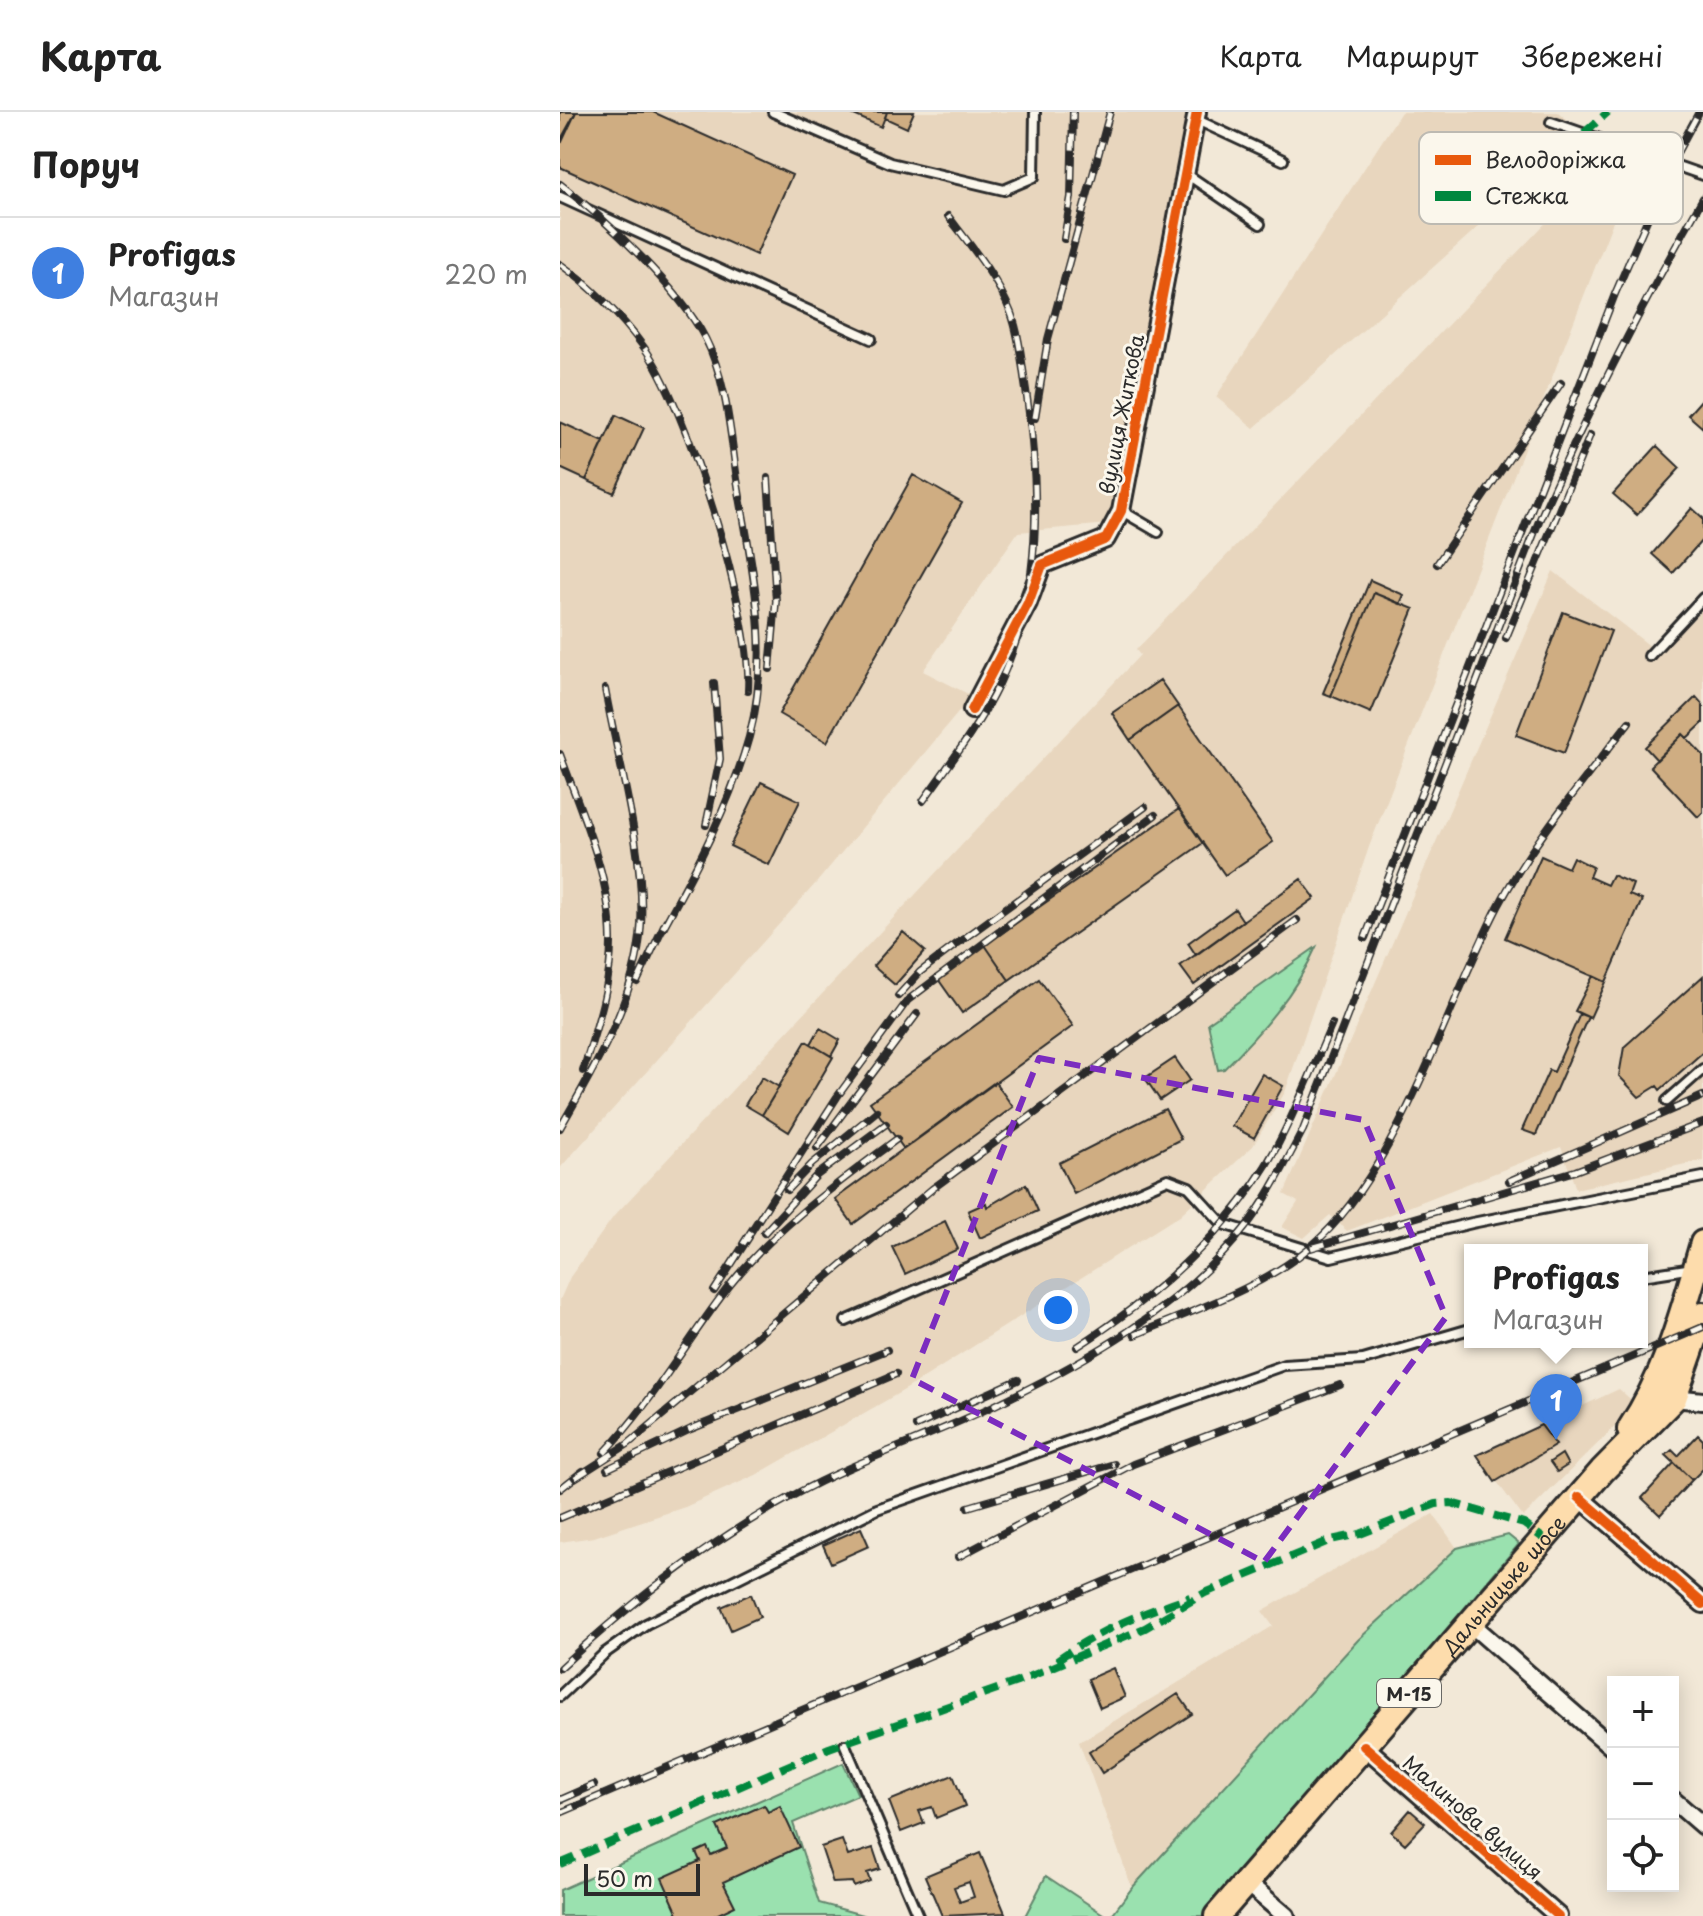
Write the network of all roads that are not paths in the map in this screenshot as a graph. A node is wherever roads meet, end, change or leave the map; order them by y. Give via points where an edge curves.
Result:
1 (773, 112) edge
2 (1035, 112) edge
3 (1196, 115) edge
4 (1551, 122) dead end
5 (1580, 132) edge
6 (1283, 160) dead end
7 (1683, 168) edge
8 (1184, 173) junction
9 (1703, 175) edge
10 (560, 197) edge
11 (1260, 224) dead end
12 (871, 339) dead end
13 (1121, 511) junction
14 (1158, 532) dead end
15 (1703, 598) edge
16 (1649, 656) dead end
17 (972, 710) dead end
18 (1703, 1069) edge
19 (1667, 1101) dead end
20 (1703, 1177) edge
21 (1703, 1243) edge
22 (1696, 1268) junction
23 (1648, 1275) edge
24 (1703, 1315) edge
25 (846, 1321) dead end
26 (1464, 1331) edge
27 (1674, 1398) junction
28 (1703, 1401) edge
29 (1602, 1471) junction
30 (1579, 1497) junction
31 (1703, 1604) edge
32 (1470, 1623) junction
33 (560, 1696) edge
34 (1607, 1743) edge
35 (845, 1745) dead end
36 (1364, 1746) junction
37 (1679, 1805) edge
38 (1703, 1826) edge
39 (1246, 1882) junction
40 (918, 1916) edge
41 (1217, 1916) edge
42 (1286, 1916) edge
43 (1558, 1916) edge

1 - 2 lane via 890,163 1004,190 1034,177
3 - 6 lane
3 - 8 street, вулиця Житкова
4 - 5 lane
7 - 9 lane
8 - 11 lane
8 - 13 street, вулиця Житкова
10 - 12 lane
13 - 14 lane
13 - 17 street, вулиця Житкова via 1106,539 1042,565
15 - 16 lane
18 - 19 lane
20 - 25 lane via 1331,1257 1223,1224 1189,1187 1168,1179
21 - 22 main road, М-15
22 - 23 lane
22 - 29 main road, М-15 via 1675,1338 1647,1403
24 - 27 main road, М-15
26 - 33 lane via 1363,1360 1284,1365 890,1504 646,1624 605,1653
27 - 28 street
27 - 29 main road, М-15
29 - 30 main road, Дальницьке шосе / М-15
30 - 31 street
30 - 32 main road, Дальницьке шосе / М-15
32 - 34 street
32 - 36 main road, Дальницьке шосе / М-15
35 - 40 lane
36 - 39 main road, Дальницьке шосе / М-15
36 - 43 street, Малинова вулиця
37 - 38 street
39 - 41 main road, Дальницьке шосе / М-15
39 - 42 street

